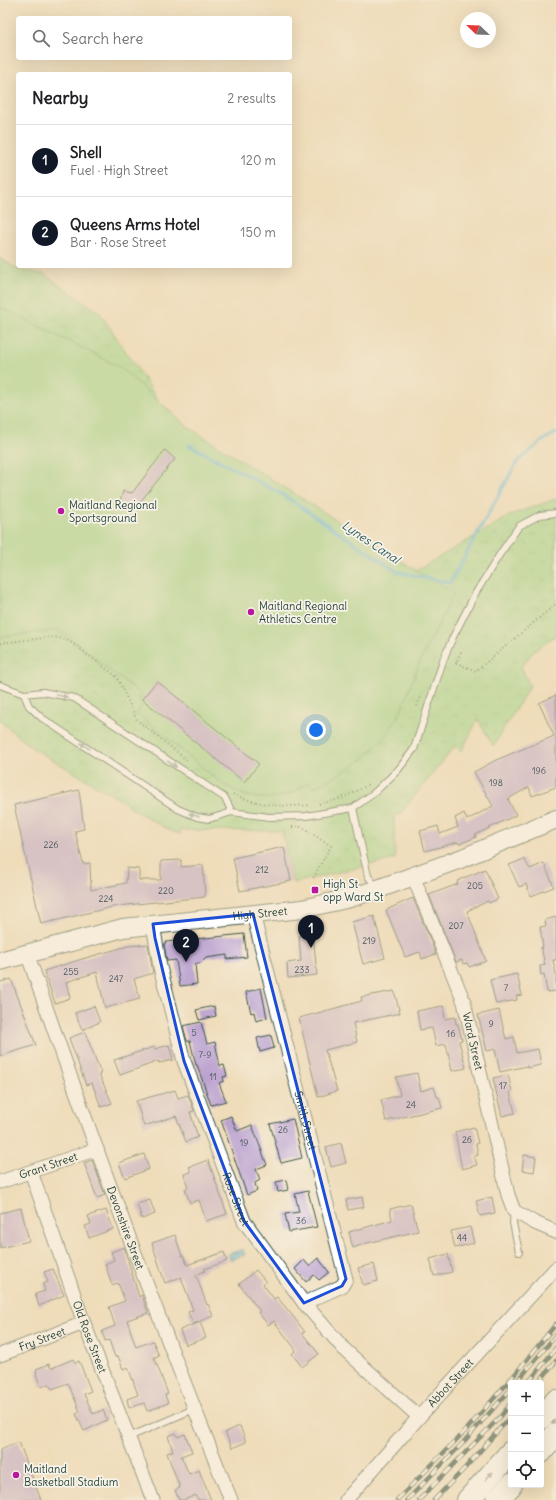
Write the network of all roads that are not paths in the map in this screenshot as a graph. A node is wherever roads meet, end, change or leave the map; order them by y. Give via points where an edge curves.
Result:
1 (556, 513) edge
2 (0, 685) edge
3 (24, 694) junction
4 (354, 808) junction
5 (232, 812) junction
6 (556, 819) edge
7 (414, 876) junction
8 (378, 889) junction
9 (253, 914) junction
10 (153, 924) junction
11 (27, 953) junction
12 (0, 961) edge
13 (97, 1149) junction
14 (31, 1172) junction
15 (0, 1182) edge
16 (514, 1211) junction
17 (556, 1232) edge
18 (519, 1252) dead end
19 (556, 1268) edge
20 (304, 1303) junction
21 (84, 1322) junction
22 (0, 1355) edge
23 (556, 1401) edge
24 (194, 1409) junction
25 (543, 1416) edge
26 (419, 1417) junction
27 (556, 1434) edge
28 (129, 1436) junction
29 (544, 1448) edge
30 (508, 1455) edge
31 (508, 1488) edge
32 (153, 1500) edge
33 (231, 1500) edge
34 (346, 1500) edge
35 (468, 1500) edge
36 (497, 1500) edge

1 - 4 lane via 540,515 518,526 475,594 453,637 414,749 398,770
2 - 3 lane
3 -> 5 lane via 43,692 74,698 225,798
5 -> 3 lane via 209,819 197,817 178,808 42,718 29,706
4 - 5 lane via 292,817
4 - 8 lane via 368,876
6 - 7 main road, High Street
7 - 8 main road, High Street
7 - 16 street, Ward Street via 464,1002 508,1195
8 - 9 main road, High Street via 316,906
9 - 10 main road, High Street
9 - 20 street, Smith Street via 346,1279 342,1286
10 - 11 main road, High Street via 123,928
10 - 20 street, Rose Street via 160,967 184,1061 244,1221
11 - 12 main road, High Street
11 - 13 street, Devonshire Street
13 - 14 street, Grant Street
13 - 24 street, Devonshire Street
14 - 15 street, Grant Street
14 - 21 street, Old Rose Street
16 - 17 street
16 - 18 lane, Ward Street via 512,1223
19 - 26 street, Abbot Street
20 - 26 street, Rose Street via 350,1355
21 - 22 street, Fry Street
21 - 28 street, Old Rose Street
23 - 25 highway
24 - 28 lane
24 - 33 street, Devonshire Street
26 - 34 street, Abbot Street
27 - 29 highway
28 - 32 street, Old Rose Street
35 -> 30 highway
31 - 36 highway

